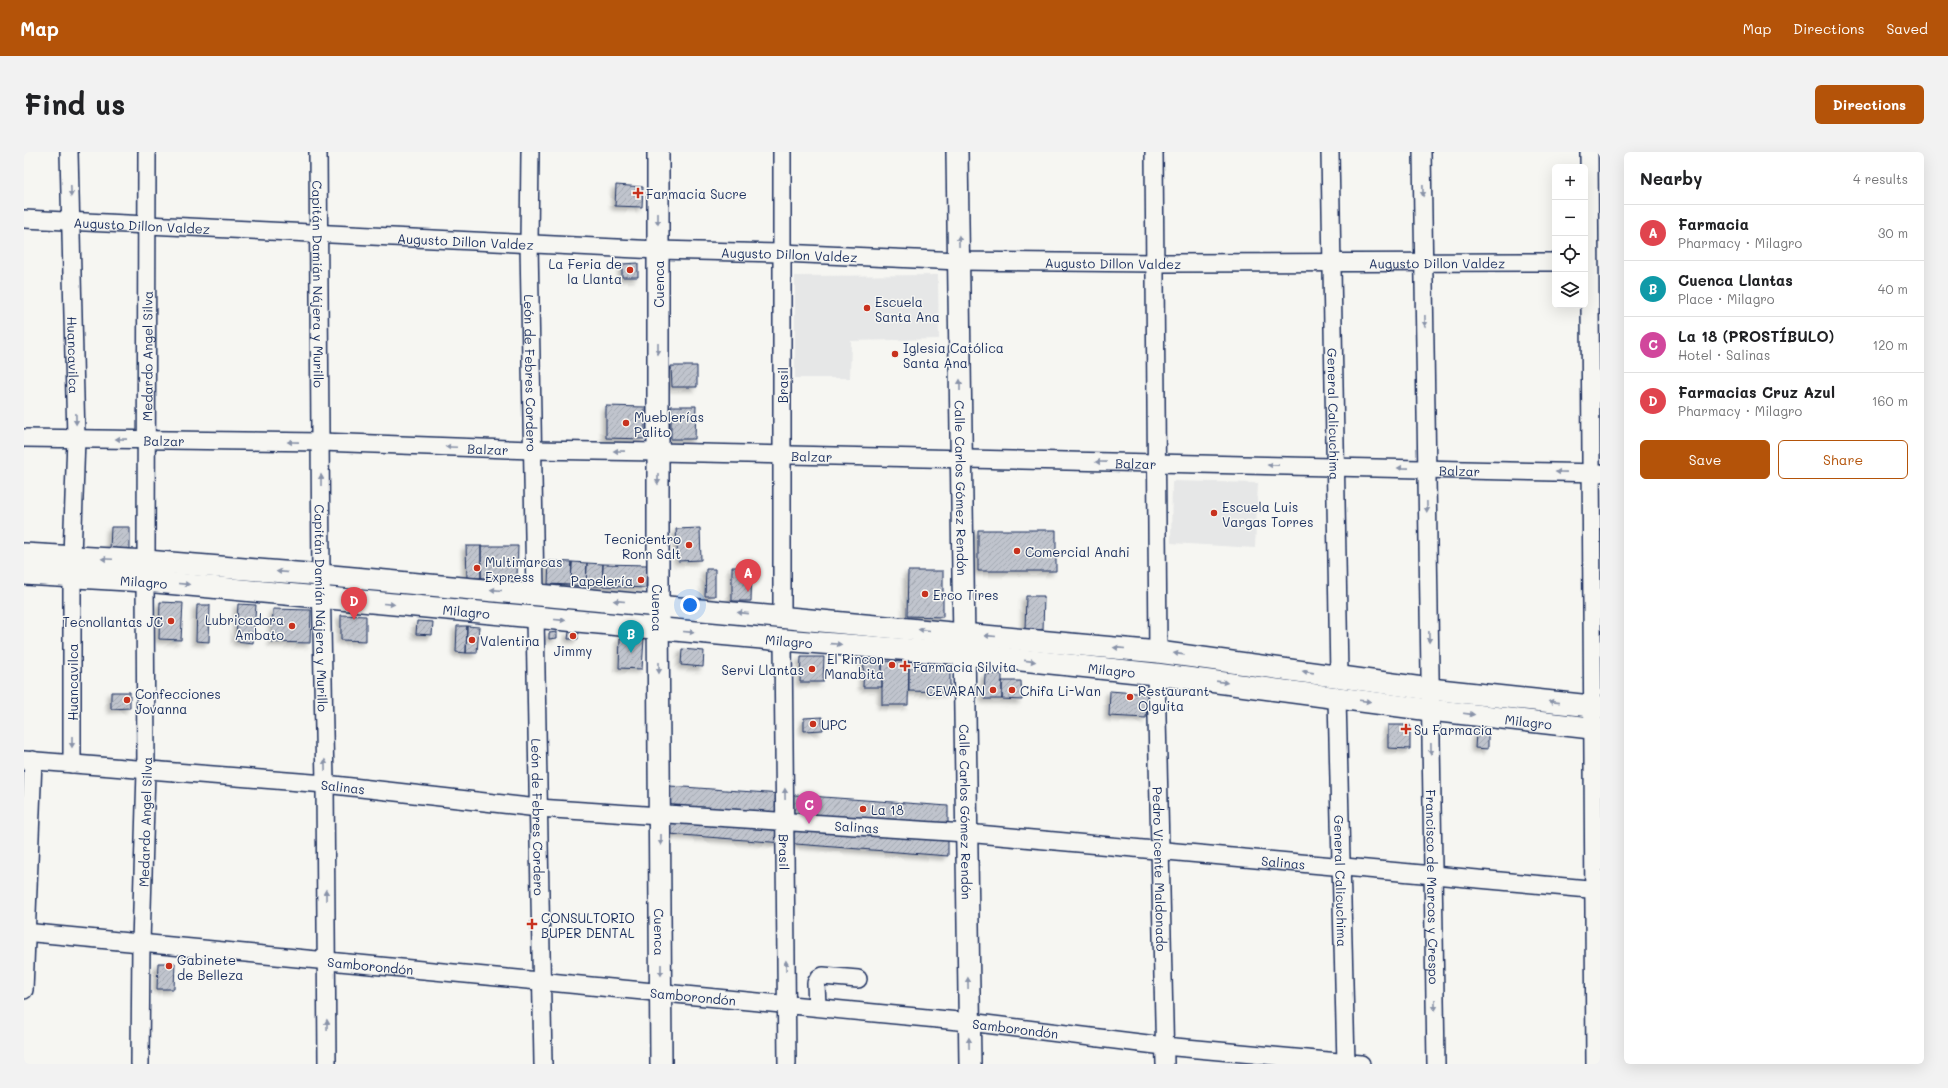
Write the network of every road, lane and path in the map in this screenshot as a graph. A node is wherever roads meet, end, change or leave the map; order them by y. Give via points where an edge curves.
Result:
1 (69, 152) edge
2 (147, 152) edge
3 (318, 152) edge
4 (530, 152) edge
5 (658, 152) edge
6 (782, 152) edge
7 (957, 152) edge
8 (1154, 152) edge
9 (1330, 152) edge
10 (1422, 152) edge
11 (1589, 152) edge
12 (24, 219) edge
13 (72, 221) junction
14 (146, 226) junction
15 (320, 233) junction
16 (529, 243) junction
17 (658, 250) junction
18 (782, 253) junction
19 (959, 261) junction
20 (1424, 262) junction
21 (1552, 262) edge
22 (1592, 262) edge
23 (1155, 263) junction
24 (1331, 263) junction
25 (24, 438) edge
26 (76, 438) junction
27 (146, 440) junction
28 (321, 442) junction
29 (532, 450) junction
30 (658, 452) junction
31 (782, 454) junction
32 (960, 458) junction
33 (1156, 463) junction
34 (1335, 467) junction
35 (1427, 469) junction
36 (1596, 473) edge
37 (24, 554) edge
38 (72, 567) junction
39 (145, 571) junction
40 (24, 574) edge
41 (321, 575) junction
42 (535, 594) junction
43 (322, 598) junction
44 (658, 605) junction
45 (535, 617) junction
46 (782, 617) junction
47 (659, 629) junction
48 (963, 634) junction
49 (783, 640) junction
50 (1158, 652) junction
51 (964, 654) junction
52 (1156, 674) junction
53 (1339, 676) junction
54 (1430, 689) junction
55 (1338, 698) junction
56 (1597, 706) edge
57 (1430, 710) junction
58 (1597, 729) edge
59 (28, 760) edge
60 (72, 764) junction
61 (146, 771) junction
62 (325, 784) junction
63 (538, 808) junction
64 (664, 815) junction
65 (785, 823) junction
66 (958, 833) junction
67 (1160, 851) junction
68 (1342, 867) junction
69 (1433, 875) junction
70 (1597, 890) edge
71 (25, 932) edge
72 (141, 943) junction
73 (326, 962) junction
74 (858, 979) dead end
75 (542, 982) junction
76 (24, 990) edge
77 (661, 993) junction
78 (787, 1004) junction
79 (817, 1008) junction
80 (969, 1022) junction
81 (1164, 1046) junction
82 (140, 1064) edge
83 (327, 1064) edge
84 (543, 1064) edge
85 (661, 1064) edge
86 (787, 1064) edge
87 (970, 1064) edge
88 (1165, 1064) edge
89 (1351, 1064) edge
90 (1436, 1064) edge
91 (1595, 1064) edge

1 -> 13 street, Huancavilca
2 - 14 street, Medardo Angel Silva
3 - 15 street, Capitán Damián Nájera y Murillo
4 - 16 street, León de Febres Cordero
5 -> 17 main road, Cuenca
6 - 18 street, Brasil
19 -> 7 main road, Calle Carlos Gómez Rendón
8 - 23 street
9 - 24 street, General Calicuchima
10 -> 20 street
11 - 22 street
12 - 13 street, Augusto Dillon Valdez
13 - 14 street, Augusto Dillon Valdez
13 -> 26 street, Huancavilca
14 - 15 street, Augusto Dillon Valdez
14 - 27 street, Medardo Angel Silva
15 - 16 street, Augusto Dillon Valdez
15 - 28 street, Capitán Damián Nájera y Murillo
16 - 17 street, Augusto Dillon Valdez
16 - 29 street, León de Febres Cordero
17 - 18 street, Augusto Dillon Valdez
17 -> 30 main road, Cuenca
18 - 19 street, Augusto Dillon Valdez
18 - 31 street, Brasil
19 - 23 street, Augusto Dillon Valdez
32 -> 19 main road, Calle Carlos Gómez Rendón
20 - 21 street, Augusto Dillon Valdez
20 - 24 street, Augusto Dillon Valdez
20 -> 35 street
22 - 36 street
23 - 24 street, Augusto Dillon Valdez
23 - 33 street
24 - 34 street, General Calicuchima
25 - 26 street, Balzar
27 -> 26 street, Balzar
26 - 38 street, Huancavilca
28 -> 27 street, Balzar
27 - 39 street, Medardo Angel Silva
29 -> 28 street, Balzar
41 -> 28 street, Capitán Damián Nájera y Murillo
30 -> 29 street, Balzar
29 - 42 street, León de Febres Cordero
30 - 31 street, Balzar
30 -> 44 main road, Cuenca
31 - 32 street, Balzar
31 - 46 street, Brasil
33 -> 32 street, Balzar
32 - 48 main road, Calle Carlos Gómez Rendón
34 -> 33 street, Balzar
33 - 50 street
35 -> 34 street, Balzar
34 - 53 street, General Calicuchima
36 -> 35 street, Balzar
35 -> 54 street
36 - 56 street
37 - 38 main road, Milagro
38 - 39 main road, Milagro
38 - 40 main road, Milagro
38 -> 60 street, Huancavilca
41 -> 39 main road, Milagro
39 -> 43 main road, Milagro
39 - 61 street, Medardo Angel Silva
42 -> 41 main road, Milagro
41 - 43 street, Capitán Damián Nájera y Murillo
44 -> 42 main road, Milagro
43 -> 45 main road, Milagro
62 -> 43 street, Capitán Damián Nájera y Murillo
46 -> 44 main road, Milagro
44 - 47 main road, Cuenca
45 -> 47 main road, Milagro
45 - 63 street, León de Febres Cordero
48 -> 46 main road, Milagro
47 -> 49 main road, Milagro
47 -> 64 main road, Cuenca
50 -> 48 main road, Milagro
48 - 51 main road, Calle Carlos Gómez Rendón
49 -> 51 main road, Milagro
65 -> 49 street, Brasil
53 -> 50 main road, Milagro
51 -> 52 main road, Milagro
51 - 66 main road, Calle Carlos Gómez Rendón
52 -> 55 main road, Milagro
52 - 67 street, Pedro Vicente Maldonado
53 - 54 main road, Milagro
56 -> 54 main road, Milagro
54 - 57 street, Francisco de Marcos y Crespo
55 -> 57 main road, Milagro
55 - 68 street, General Calicuchima
56 - 58 street
57 -> 58 main road, Milagro
57 -> 69 street, Francisco de Marcos y Crespo
58 - 70 street
59 - 60 street, Salinas
59 - 71 street
60 - 61 street, Salinas
61 - 62 street, Salinas
61 - 72 street, Medardo Angel Silva
62 - 63 street, Salinas
73 -> 62 street, Capitán Damián Nájera y Murillo
63 - 64 street, Salinas
63 - 75 street, León de Febres Cordero
64 - 65 street, Salinas
64 -> 77 main road, Cuenca
65 - 66 street, Salinas
78 -> 65 street, Brasil
66 - 67 street, Salinas
80 -> 66 main road, Calle Carlos Gómez Rendón
67 - 68 street, Salinas
67 - 81 street, Pedro Vicente Maldonado
68 - 69 street, Salinas
68 - 89 street, General Calicuchima
69 - 70 street, Salinas
69 -> 90 street, Francisco de Marcos y Crespo
70 - 91 street
71 - 72 street, Samborondón
71 - 76 street
72 - 73 street, Samborondón
72 - 82 street, Medardo Angel Silva
73 - 75 street, Samborondón
83 -> 73 street, Capitán Damián Nájera y Murillo
74 - 79 street via 824,976 819,978 816,983
75 - 77 street, Samborondón
75 - 84 street, León de Febres Cordero
77 - 78 street, Samborondón
77 - 85 main road, Cuenca
78 - 79 street, Samborondón
78 - 86 street, Brasil
79 - 80 street, Samborondón
80 - 81 street, Samborondón
87 -> 80 main road, Calle Carlos Gómez Rendón
81 - 88 street, Pedro Vicente Maldonado
81 - 89 street, Samborondón

